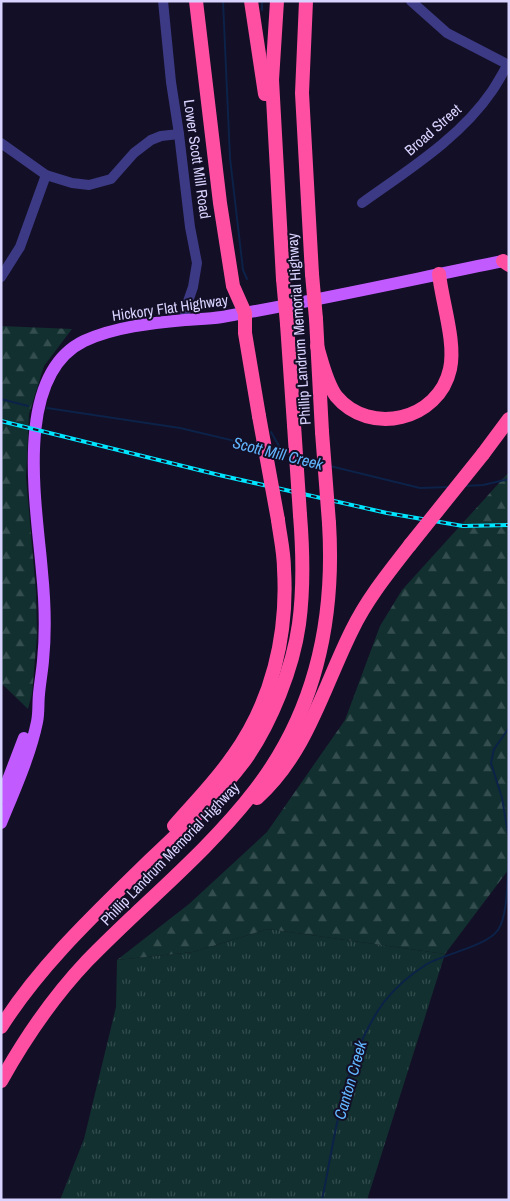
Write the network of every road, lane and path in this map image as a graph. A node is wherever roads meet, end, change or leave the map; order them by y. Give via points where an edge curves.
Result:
1 (163, 1) edge
2 (196, 1) edge
3 (251, 1) edge
4 (277, 1) edge
5 (306, 1) edge
6 (411, 1) edge
7 (508, 64) edge
8 (179, 134) junction
9 (1, 143) edge
10 (276, 166) junction
11 (46, 175) junction
12 (362, 203) dead end
13 (507, 262) edge
14 (439, 274) junction
15 (1, 276) edge
16 (246, 313) junction
17 (221, 317) junction
18 (186, 320) junction
19 (245, 333) junction
20 (317, 346) junction
21 (509, 418) edge
22 (5, 793) edge
23 (1, 823) edge
24 (210, 840) junction
25 (108, 901) junction
26 (1, 1027) edge
27 (1, 1081) edge

1 - 8 street, Lower Scott Mill Road
2 - 16 highway via 233,286
3 - 10 highway
4 - 10 highway, Phillip Landrum Memorial Highway via 272,80
5 - 20 highway, Phillip Landrum Memorial Highway, bridge via 302,93
6 - 7 street via 447,33
7 - 12 street, Broad Street via 492,91 457,131
8 - 11 street via 161,136 142,145 118,173 104,182 89,185
8 - 18 street, Lower Scott Mill Road via 197,263 185,310
9 - 11 street
10 - 25 highway, Phillip Landrum Memorial Highway, bridge via 300,515 303,577 299,626 287,674 265,725 246,758 214,798
11 - 15 street via 20,247
13 - 14 main road, Hickory Flat Highway
14 - 16 main road, Hickory Flat Highway
14 - 20 highway via 450,338 450,370 442,389 419,411 400,418 380,419 354,410 332,390
16 - 17 main road, Hickory Flat Highway
16 - 19 highway
17 - 18 main road, Hickory Flat Highway
17 - 19 main road
18 - 22 main road, Hickory Flat Highway via 113,332 84,341 65,355 46,383 37,420 33,463 45,614 44,661 39,696
19 - 25 highway, bridge via 284,568 283,620 275,664 262,707 224,769
20 - 24 highway, Phillip Landrum Memorial Highway, bridge via 331,581 316,670 291,733 267,774
21 - 24 highway, bridge via 378,587 353,628 314,718 285,766 262,794
22 - 23 main road, Hickory Flat Highway
24 - 27 highway, Phillip Landrum Memorial Highway via 64,987 22,1045
25 - 26 highway, Phillip Landrum Memorial Highway via 49,963

